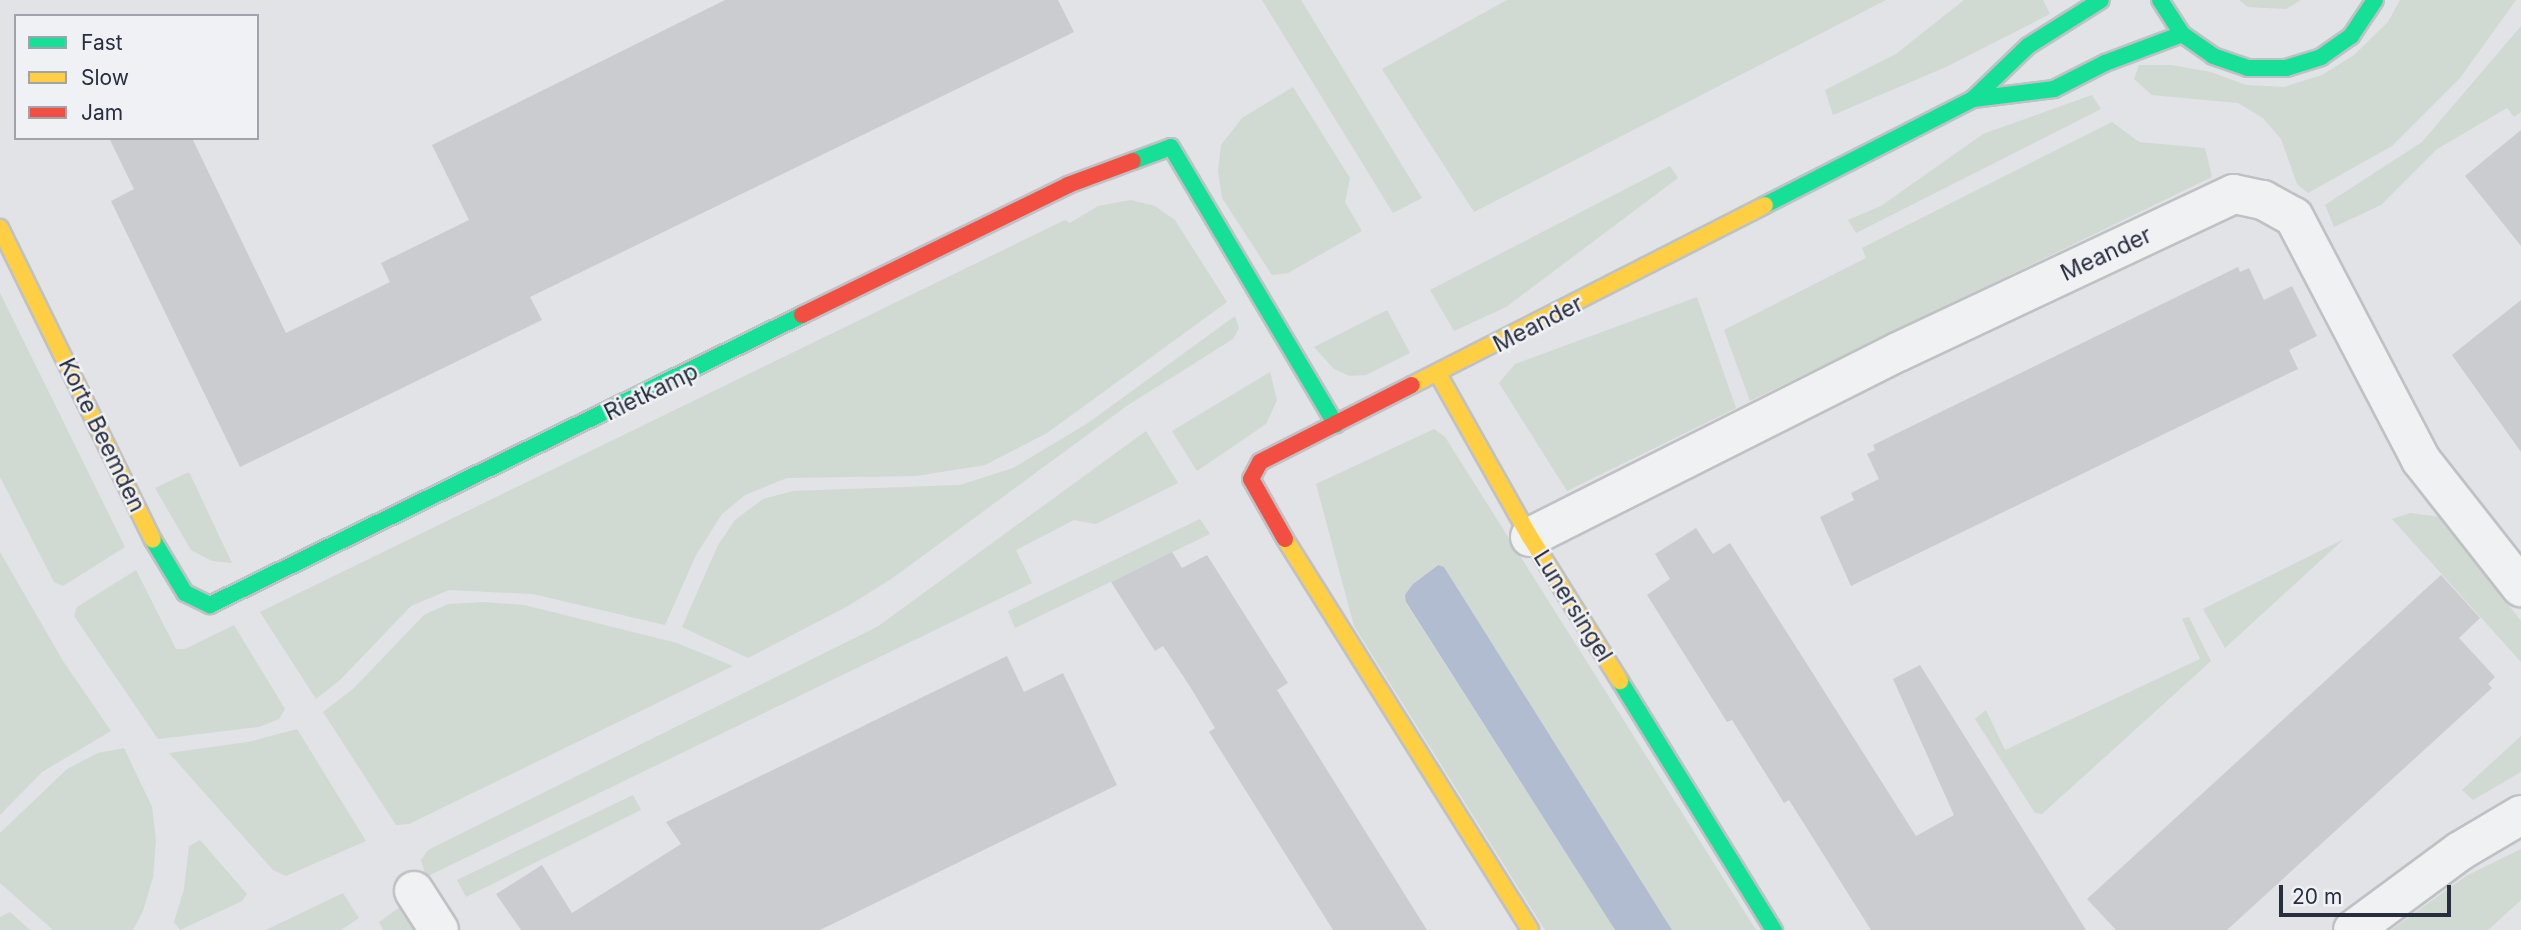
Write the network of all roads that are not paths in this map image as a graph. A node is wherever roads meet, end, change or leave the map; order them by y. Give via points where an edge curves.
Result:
1 (2101, 0) edge
2 (2160, 0) edge
3 (2375, 0) edge
4 (2182, 34) junction
5 (1973, 99) junction
6 (0, 228) edge
7 (1438, 374) junction
8 (1336, 425) junction
9 (1530, 537) junction
10 (2521, 587) edge
11 (232, 596) joint
12 (2521, 815) edge
13 (414, 891) dead end
14 (439, 930) edge
15 (1530, 930) edge
16 (1774, 930) edge
17 (2353, 930) edge

1 - 5 street, Meander via 2028,46
2 - 4 street
3 - 4 street via 2351,36 2321,57 2286,68 2248,68 2213,56
4 - 5 street, Meander via 2105,63 2054,89
5 - 7 street, Meander
6 - 11 street, Korte Beemden via 155,543 185,593 210,606
7 - 8 street
7 - 9 street, Lunersingel
8 - 11 street, Rietkamp via 1171,147 1068,185
8 - 15 street via 1261,463 1251,479 1314,589
9 - 10 street, Meander via 1898,352 2234,194 2263,200 2294,217 2421,460
9 - 16 street, Lunersingel
12 - 17 street via 2460,851
13 - 14 street

